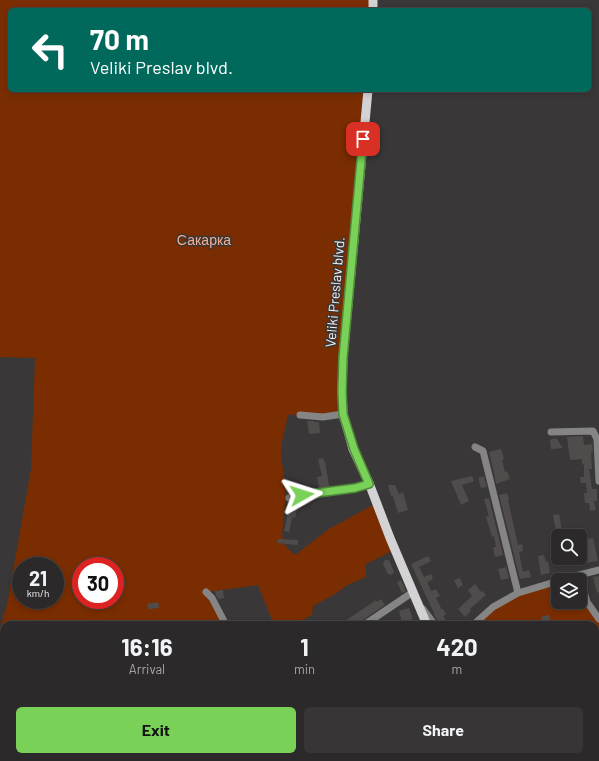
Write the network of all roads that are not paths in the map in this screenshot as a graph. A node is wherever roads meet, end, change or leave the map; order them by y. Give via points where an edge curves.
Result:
1 (368, 92) edge
2 (343, 414) junction
3 (300, 415) dead end
4 (551, 432) dead end
5 (598, 439) edge
6 (475, 447) dead end
7 (599, 480) edge
8 (369, 484) junction
9 (289, 498) dead end
10 (599, 570) edge
11 (587, 573) edge
12 (551, 583) edge
13 (206, 592) dead end
14 (413, 592) junction
15 (518, 593) junction
16 (587, 602) edge
17 (419, 604) junction
18 (599, 619) edge
19 (224, 621) edge
20 (370, 621) edge
21 (425, 621) edge
22 (432, 621) edge
23 (477, 621) edge

1 - 2 main road, Veliki Preslav blvd. via 343,358
2 - 3 street via 323,417
2 - 8 main road, Veliki Preslav blvd.
4 - 5 street via 593,431
5 - 7 street
6 - 15 street via 483,452
8 - 9 street
8 - 14 main road, Veliki Preslav blvd.
10 - 11 street
12 - 15 street
13 - 19 street
14 - 17 main road, Veliki Preslav blvd.
14 - 20 street
15 - 23 street via 493,607
16 - 18 street
17 - 21 main road, Veliki Preslav blvd.
17 - 22 street

